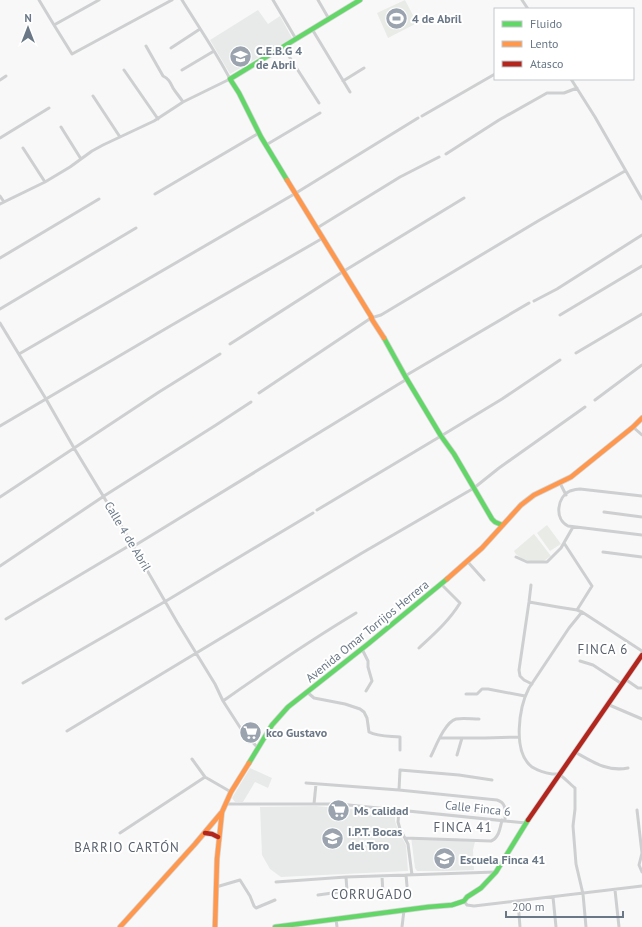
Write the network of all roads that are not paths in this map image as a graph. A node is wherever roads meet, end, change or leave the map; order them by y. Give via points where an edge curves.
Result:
1 (39, 0) edge
2 (99, 0) edge
3 (172, 0) edge
4 (182, 0) edge
5 (273, 0) edge
6 (318, 0) edge
7 (360, 0) edge
8 (329, 19) junction
9 (54, 25) junction
10 (312, 29) junction
11 (200, 30) junction
12 (296, 39) junction
13 (146, 46) dead end
14 (283, 47) junction
15 (171, 48) dead end
16 (214, 51) junction
17 (364, 68) dead end
18 (124, 70) dead end
19 (182, 70) dead end
20 (494, 75) edge
21 (6, 76) dead end
22 (230, 79) junction
23 (0, 80) edge
24 (572, 80) edge
25 (343, 81) junction
26 (576, 88) junction
27 (350, 92) dead end
28 (93, 96) dead end
29 (183, 102) junction
30 (319, 103) dead end
31 (49, 108) dead end
32 (320, 113) dead end
33 (422, 116) dead end
34 (418, 118) dead end
35 (158, 119) junction
36 (61, 127) dead end
37 (259, 133) junction
38 (120, 137) junction
39 (0, 138) edge
40 (266, 145) junction
41 (23, 148) dead end
42 (446, 154) dead end
43 (439, 156) dead end
44 (81, 159) junction
45 (625, 171) junction
46 (45, 182) junction
47 (296, 193) junction
48 (155, 194) dead end
49 (0, 196) edge
50 (464, 198) dead end
51 (99, 199) dead end
52 (642, 199) edge
53 (4, 202) junction
54 (0, 204) edge
55 (136, 228) dead end
56 (317, 228) junction
57 (642, 235) edge
58 (323, 238) junction
59 (0, 258) edge
60 (642, 266) edge
61 (344, 271) junction
62 (534, 301) dead end
63 (529, 303) dead end
64 (0, 308) edge
65 (642, 314) edge
66 (560, 315) dead end
67 (371, 318) junction
68 (0, 322) edge
69 (230, 344) dead end
70 (576, 353) dead end
71 (19, 354) junction
72 (220, 354) dead end
73 (560, 360) dead end
74 (642, 365) edge
75 (406, 377) junction
76 (259, 393) dead end
77 (46, 399) junction
78 (595, 400) dead end
79 (250, 402) dead end
80 (585, 407) dead end
81 (642, 418) edge
82 (0, 426) edge
83 (633, 426) junction
84 (642, 435) edge
85 (441, 436) junction
86 (74, 448) junction
87 (560, 483) junction
88 (474, 488) junction
89 (566, 495) junction
90 (104, 496) junction
91 (642, 496) edge
92 (0, 497) edge
93 (316, 510) dead end
94 (604, 512) dead end
95 (313, 513) dead end
96 (642, 517) edge
97 (502, 526) junction
98 (573, 526) junction
99 (642, 535) edge
100 (564, 543) junction
101 (133, 545) junction
102 (603, 552) dead end
103 (516, 557) dead end
104 (642, 557) edge
105 (467, 561) junction
106 (0, 566) edge
107 (484, 580) dead end
108 (441, 584) junction
109 (531, 585) dead end
110 (166, 601) junction
111 (529, 602) junction
112 (577, 610) junction
113 (582, 612) junction
114 (356, 613) dead end
115 (6, 619) dead end
116 (419, 648) dead end
117 (362, 649) junction
118 (642, 651) edge
119 (196, 653) junction
120 (641, 657) edge
121 (580, 661) dead end
122 (625, 679) junction
123 (23, 683) dead end
124 (532, 684) junction
125 (622, 684) junction
126 (642, 688) edge
127 (366, 691) dead end
128 (307, 692) junction
129 (466, 694) dead end
130 (525, 696) junction
131 (223, 701) junction
132 (607, 704) junction
133 (479, 719) dead end
134 (642, 719) edge
135 (67, 730) dead end
136 (519, 737) junction
137 (440, 738) junction
138 (462, 738) junction
139 (258, 748) junction
140 (400, 750) dead end
141 (575, 752) junction
142 (457, 755) dead end
143 (431, 756) dead end
144 (192, 759) dead end
145 (628, 768) dead end
146 (559, 774) junction
147 (205, 776) junction
148 (492, 780) dead end
149 (306, 783) dead end
150 (316, 784) junction
151 (399, 790) junction
152 (231, 792) junction
153 (225, 804) junction
154 (314, 804) junction
155 (399, 810) junction
156 (637, 810) dead end
157 (222, 812) junction
158 (503, 820) junction
159 (526, 823) junction
160 (120, 833) dead end
161 (205, 833) junction
162 (218, 837) junction
163 (405, 838) junction
164 (496, 872) junction
165 (642, 872) edge
166 (406, 875) junction
167 (412, 875) junction
168 (382, 876) junction
169 (346, 877) junction
170 (276, 882) dead end
171 (406, 886) dead end
172 (642, 886) edge
173 (216, 887) junction
174 (615, 890) junction
175 (383, 894) dead end
176 (583, 894) junction
177 (318, 895) dead end
178 (553, 897) junction
179 (274, 900) dead end
180 (518, 901) junction
181 (464, 902) junction
182 (404, 910) junction
183 (336, 919) junction
184 (308, 925) edge
185 (120, 927) edge
186 (215, 927) edge
187 (275, 927) edge
188 (337, 927) edge
189 (402, 927) edge
190 (520, 927) edge
191 (556, 927) edge
192 (586, 927) edge
193 (619, 927) edge

1 - 9 street
2 - 9 street
3 - 9 street via 72,54
4 - 11 street
5 - 12 street
6 - 8 street
7 - 8 street
8 - 10 street
10 - 12 street
10 - 25 street
11 - 15 street
11 - 16 street
12 - 14 street
13 - 29 street via 163,76 172,83
14 - 22 street
14 - 30 street
16 - 19 street
16 - 22 street
17 - 25 street
18 - 35 street
20 - 33 street
21 - 23 street
22 - 29 street
22 - 37 street
24 - 26 street
25 - 27 street
26 - 42 street via 564,93 547,93
26 - 45 street
28 - 38 street
29 - 35 street
31 - 39 street
32 - 40 street
34 - 47 street
35 - 38 street
36 - 44 street
37 - 40 street
37 - 48 street
38 - 44 street
40 - 47 street
41 - 46 street
43 - 56 street
44 - 46 street
45 - 52 street
45 - 67 street via 381,315
46 - 53 street
47 - 56 street
47 - 71 street
49 - 53 street
50 - 61 street
51 - 59 street
53 - 54 street
55 - 64 street
56 - 58 street
57 - 62 street
58 - 61 street
58 - 77 street
60 - 66 street
61 - 67 street
61 - 69 street
63 - 75 street
65 - 70 street
67 - 75 street
67 - 76 street
68 - 71 street, Calle 4 de Abril
71 - 77 street, Calle 4 de Abril
72 - 86 street
73 - 85 street
74 - 78 street
75 - 85 street
75 - 101 street
77 - 82 street
77 - 86 street, Calle 4 de Abril
79 - 90 street
80 - 88 street via 498,468
81 - 83 street, Avenida Omar Torrijos Herrera
83 - 84 street
83 - 87 street, Avenida Omar Torrijos Herrera via 571,477
85 - 88 street
85 - 93 street
86 - 90 street, Calle 4 de Abril
86 - 92 street
87 - 89 street
87 - 97 street, Avenida Omar Torrijos Herrera via 534,495
88 - 97 street via 492,519
88 - 119 street
89 - 91 street via 570,491 580,489
89 - 98 street via 559,504 559,514 564,524
90 - 101 street, Calle 4 de Abril
90 - 106 street
94 - 96 street
95 - 110 street
97 - 105 street, Avenida Omar Torrijos Herrera
98 - 99 street
98 - 100 street
100 - 103 street via 547,562 527,562
100 - 112 street via 592,586
101 - 110 street, Calle 4 de Abril
101 - 115 street
102 - 104 street
105 - 107 street
105 - 108 street, Avenida Omar Torrijos Herrera
108 - 116 street via 460,603 439,630
108 - 117 street, Avenida Omar Torrijos Herrera
109 - 111 street
110 - 119 street, Calle 4 de Abril
110 - 123 street
111 - 112 street
111 - 124 street via 519,670 520,676
112 - 113 street
113 - 118 street
113 - 124 street
114 - 131 street
117 - 127 street via 368,660 372,681
117 - 128 street, Avenida Omar Torrijos Herrera
119 - 131 street, Calle 4 de Abril
119 - 135 street
120 - 122 street, Calle Finca 6
121 - 125 street via 592,665
122 - 125 street, Calle Finca 6
122 - 126 street
124 - 130 street
125 - 132 street, Calle Finca 6
128 - 139 street, Avenida Omar Torrijos Herrera via 279,716
128 - 140 street via 314,698 360,709 367,718 369,732 400,737
129 - 130 street via 477,694 482,689 488,689
130 - 136 street
131 - 139 street, Calle 4 de Abril via 243,732
132 - 134 street
132 - 141 street, Calle Finca 6
133 - 137 street via 451,721
136 - 138 street
136 - 146 street via 522,752 532,767
137 - 138 street
137 - 143 street
138 - 142 street
139 - 152 street, Avenida Omar Torrijos Herrera
141 - 145 street via 605,767
141 - 146 street, Calle Finca 6
144 - 147 street
146 - 159 street, Calle Finca 6
146 - 176 street via 575,788 573,826 576,864
147 - 152 street
147 - 160 street
148 - 151 street via 400,770
149 - 150 street
150 - 151 street
150 - 154 street
151 - 158 street via 500,801 505,807
152 - 153 street, Avenida Omar Torrijos Herrera
153 - 154 street, Calle Finca 6
153 - 157 street, Avenida Omar Torrijos Herrera
154 - 155 street, Calle Finca 6
155 - 158 street, Calle Finca 6
155 - 163 street via 398,822
156 - 165 street
157 - 161 street
157 - 162 street, Avenida Omar Torrijos Herrera
158 - 159 street, Calle Finca 6
158 - 163 street via 497,837 491,842
159 - 164 street
161 - 162 street
161 - 185 street
162 - 173 street, Avenida Omar Torrijos Herrera
163 - 167 street
164 - 167 street
164 - 181 street
166 - 167 street
166 - 168 street
166 - 171 street
168 - 169 street
168 - 175 street
169 - 170 street
169 - 177 street via 347,891
172 - 174 street
173 - 179 street via 240,880 256,908
173 - 186 street, Avenida Omar Torrijos Herrera
174 - 176 street
174 - 193 street
176 - 178 street
176 - 192 street
178 - 180 street
178 - 191 street
180 - 181 street via 474,906
180 - 190 street
181 - 182 street via 452,906
182 - 183 street
182 - 189 street
183 - 184 street
183 - 188 street
184 - 187 street

